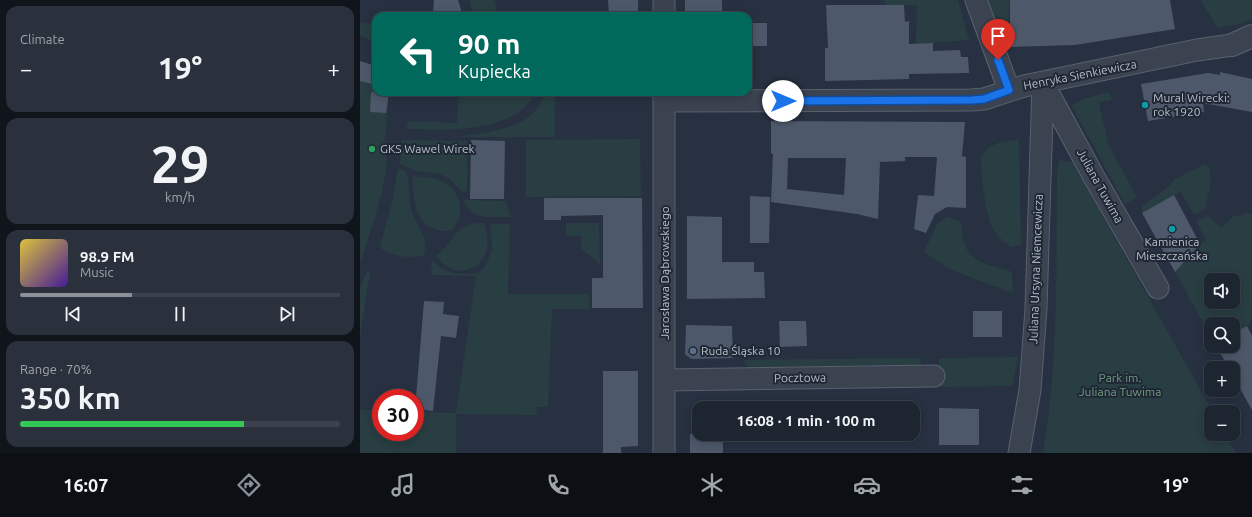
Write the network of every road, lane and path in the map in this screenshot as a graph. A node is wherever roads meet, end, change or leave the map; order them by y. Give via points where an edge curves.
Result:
1 (664, 0) edge
2 (976, 0) edge
3 (664, 12) edge
4 (1252, 36) edge
5 (1242, 49) edge
6 (1043, 83) junction
7 (1009, 90) junction
8 (664, 96) edge
9 (1158, 288) dead end
10 (934, 376) dead end
11 (665, 380) junction
12 (664, 453) edge
13 (1019, 453) edge

1 - 3 street
2 - 7 street
4 - 5 street
5 - 6 street, Henryka Sienkiewicza via 1197,50
6 - 7 street, Henryka Sienkiewicza
6 - 9 street, Juliana Tuwima
6 - 13 street, Juliana Ursyna Niemcewicza via 1036,309 1030,390
7 - 8 street, Henryka Sienkiewicza via 984,99 972,100
8 - 11 street, Jarosława Dąbrowskiego
10 - 11 street, Pocztowa
11 - 12 street, Jarosława Dąbrowskiego

